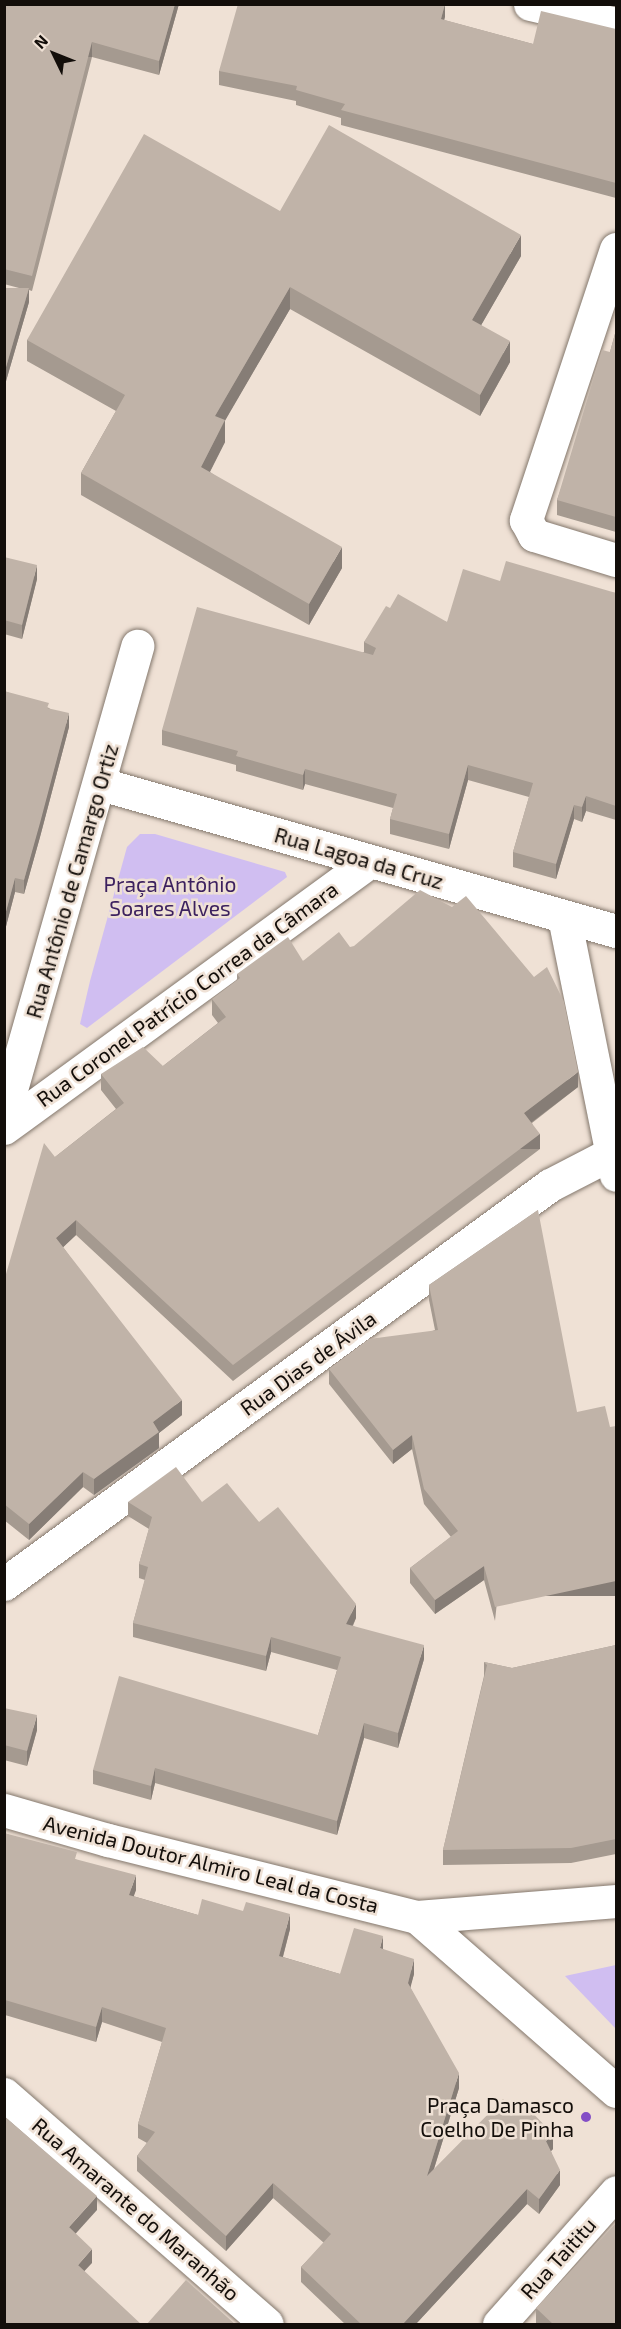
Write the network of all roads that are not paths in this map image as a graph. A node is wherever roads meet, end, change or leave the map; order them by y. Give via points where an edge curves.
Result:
1 (530, 4) edge
2 (616, 24) edge
3 (616, 249) edge
4 (616, 560) edge
5 (137, 646) dead end
6 (101, 784) junction
7 (369, 861) junction
8 (564, 917) junction
9 (616, 931) edge
10 (4, 1114) edge
11 (4, 1128) edge
12 (615, 1159) edge
13 (4, 1584) edge
14 (4, 1810) edge
15 (616, 1901) edge
16 (417, 1917) junction
17 (616, 2091) edge
18 (4, 2094) edge
19 (616, 2192) edge
20 (267, 2325) edge
21 (499, 2325) edge

1 - 2 street
3 - 4 street via 526,520 534,535
5 - 6 street, Rua Antônio de Camargo Ortiz
6 - 7 street, Rua Lagoa da Cruz
6 - 10 street, Rua Antônio de Camargo Ortiz
7 - 8 street, Rua Lagoa da Cruz
7 - 11 street, Rua Coronel Patrício Correa da Câmara
8 - 9 street, Rua Lagoa da Cruz
8 - 12 street
12 - 13 street, Rua Dias de Ávila via 550,1185
14 - 16 street, Avenida Doutor Almiro Leal da Costa
15 - 16 street
16 - 17 street
18 - 20 street, Rua Amarante do Maranhão
19 - 21 street, Rua Taititu

